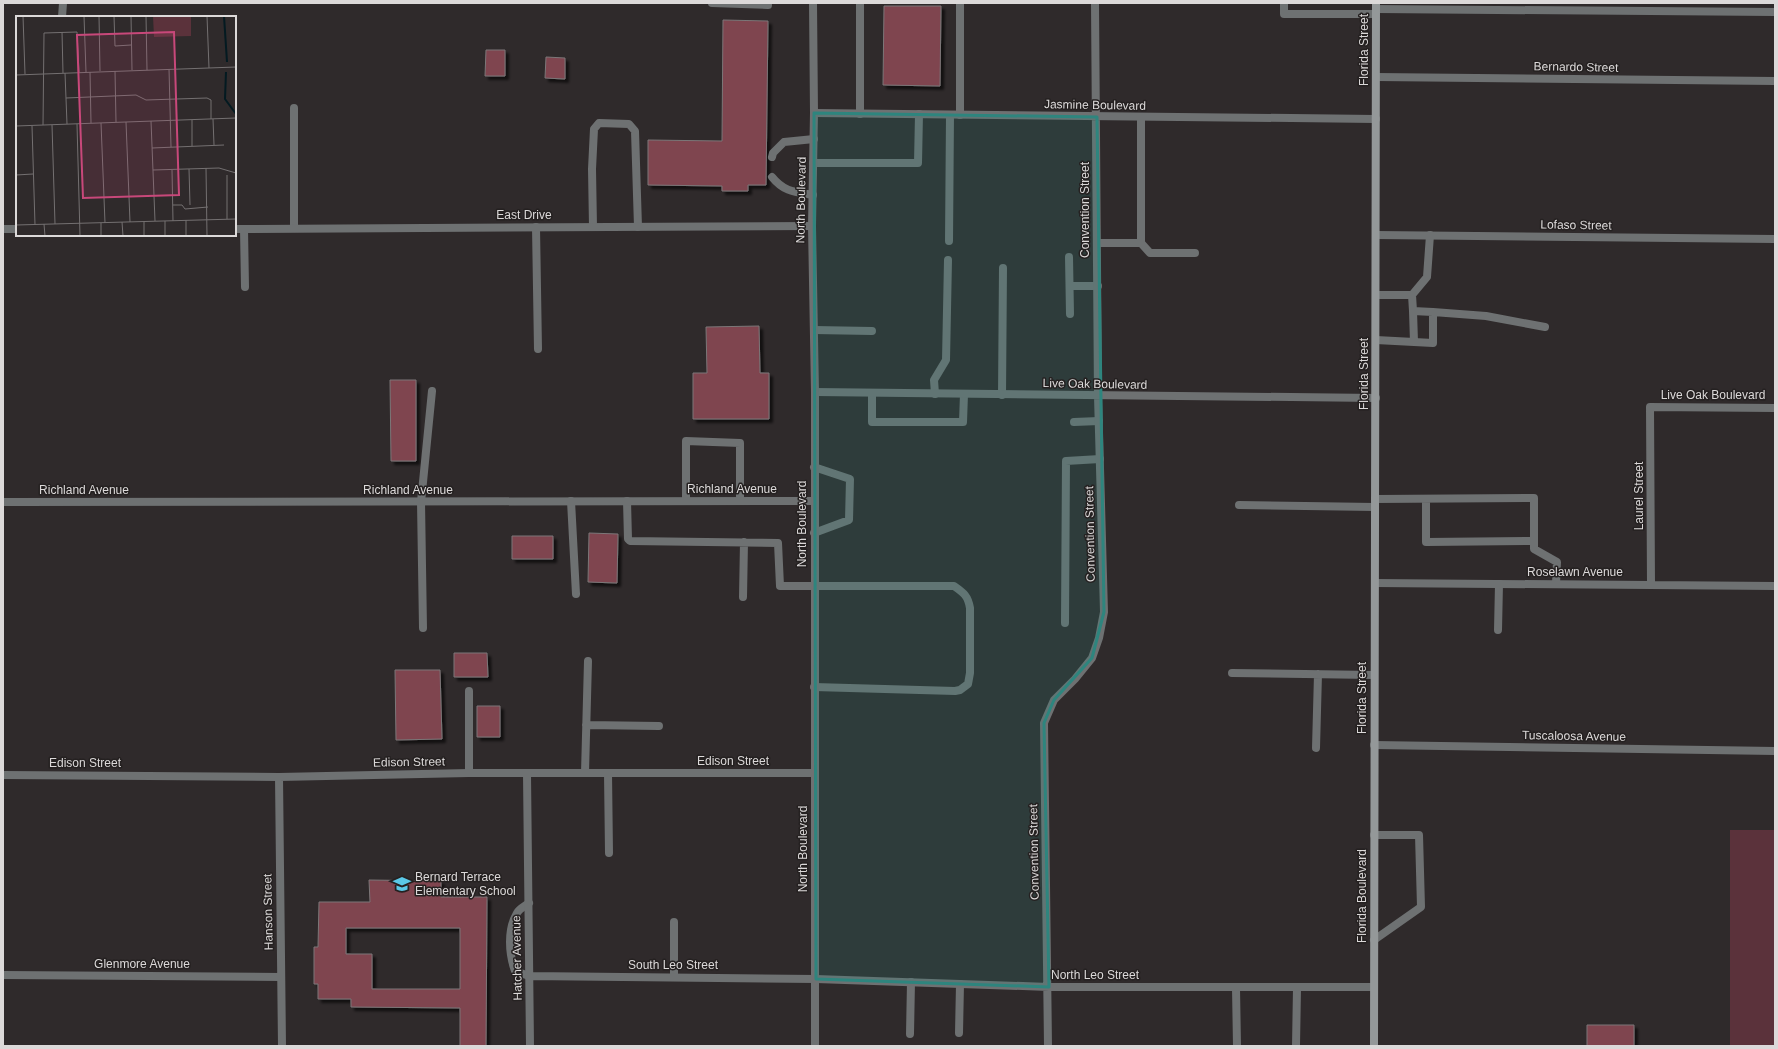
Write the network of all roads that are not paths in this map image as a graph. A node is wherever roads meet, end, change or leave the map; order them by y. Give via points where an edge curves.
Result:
1 (63, 3) edge
2 (712, 3) edge
3 (813, 3) edge
4 (860, 3) edge
5 (960, 3) edge
6 (1095, 3) edge
7 (1284, 3) edge
8 (768, 4) dead end
9 (1375, 8) edge
10 (1775, 12) edge
11 (62, 16) edge
12 (1376, 77) junction
13 (1775, 81) edge
14 (294, 108) dead end
15 (814, 113) junction
16 (860, 114) junction
17 (919, 114) junction
18 (950, 115) junction
19 (960, 115) junction
20 (1096, 117) junction
21 (1141, 117) junction
22 (1376, 119) junction
23 (814, 139) junction
24 (772, 157) dead end
25 (813, 163) junction
26 (772, 177) dead end
27 (813, 195) junction
28 (812, 226) junction
29 (536, 227) junction
30 (593, 227) junction
31 (638, 227) junction
32 (294, 228) junction
33 (16, 229) edge
34 (236, 229) edge
35 (244, 229) junction
36 (3, 230) edge
37 (1376, 235) junction
38 (1430, 235) junction
39 (1775, 239) edge
40 (949, 241) dead end
41 (1097, 243) junction
42 (1141, 243) junction
43 (1195, 253) dead end
44 (1069, 257) dead end
45 (948, 260) dead end
46 (1003, 268) dead end
47 (1070, 286) junction
48 (1098, 286) junction
49 (245, 287) dead end
50 (1376, 295) junction
51 (1412, 295) junction
52 (1413, 311) junction
53 (1433, 312) junction
54 (1070, 314) dead end
55 (1545, 327) dead end
56 (814, 330) junction
57 (872, 331) dead end
58 (1376, 340) junction
59 (1414, 342) junction
60 (538, 349) dead end
61 (432, 391) dead end
62 (815, 392) junction
63 (872, 393) junction
64 (935, 394) junction
65 (964, 394) junction
66 (1002, 395) junction
67 (1098, 396) junction
68 (1376, 398) junction
69 (1650, 407) joint
70 (1775, 408) edge
71 (1099, 421) junction
72 (1074, 422) dead end
73 (1100, 459) junction
74 (814, 467) junction
75 (1426, 499) junction
76 (571, 501) junction
77 (627, 501) junction
78 (686, 501) junction
79 (740, 501) junction
80 (814, 501) junction
81 (3, 502) edge
82 (421, 502) junction
83 (1375, 503) junction
84 (1239, 505) dead end
85 (814, 533) junction
86 (1534, 541) junction
87 (744, 542) junction
88 (1375, 583) junction
89 (1498, 584) junction
90 (1556, 584) junction
91 (1651, 584) junction
92 (1775, 586) edge
93 (814, 587) junction
94 (576, 594) dead end
95 (743, 597) dead end
96 (1065, 623) dead end
97 (423, 628) dead end
98 (1498, 630) dead end
99 (588, 661) dead end
100 (1232, 673) dead end
101 (1318, 674) junction
102 (1374, 675) junction
103 (814, 687) junction
104 (469, 691) dead end
105 (586, 725) junction
106 (659, 726) dead end
107 (1374, 745) junction
108 (1316, 748) dead end
109 (1775, 751) edge
110 (469, 773) junction
111 (585, 773) junction
112 (608, 773) junction
113 (815, 773) junction
114 (527, 774) junction
115 (3, 775) edge
116 (279, 777) junction
117 (1374, 835) junction
118 (609, 852) dead end
119 (529, 903) junction
120 (674, 922) dead end
121 (1374, 940) junction
122 (3, 975) edge
123 (281, 976) junction
124 (529, 976) junction
125 (674, 977) junction
126 (816, 979) junction
127 (910, 982) junction
128 (960, 984) junction
129 (1049, 987) junction
130 (1374, 987) junction
131 (1236, 988) junction
132 (1297, 988) junction
133 (959, 1033) dead end
134 (910, 1034) dead end
135 (282, 1046) edge
136 (530, 1046) edge
137 (815, 1046) edge
138 (1048, 1046) edge
139 (1237, 1046) edge
140 (1296, 1046) edge
141 (1374, 1046) edge

1 - 11 street
2 - 8 street
3 - 15 street, North Boulevard
4 - 16 street
5 - 19 street
6 - 20 street, Convention Street
7 - 9 street via 1284,14
9 - 10 street
9 - 12 main road, Florida Street
12 - 13 street, Bernardo Street
12 - 22 main road, Florida Street
14 - 32 street
15 - 16 street, Jasmine Boulevard
15 - 23 street, North Boulevard
16 - 17 street, Jasmine Boulevard
17 - 18 street, Jasmine Boulevard
17 - 25 street via 918,163
18 - 19 street, Jasmine Boulevard
18 - 40 street
19 - 20 street, Jasmine Boulevard
20 - 21 street, Jasmine Boulevard
20 - 41 street, Convention Street
21 - 22 street, Jasmine Boulevard
21 - 42 street
22 - 37 main road, Florida Street
23 - 24 street via 784,142
23 - 25 street, North Boulevard
25 - 27 street, North Boulevard
26 - 27 street via 779,186 788,191
27 - 28 street, North Boulevard
28 - 31 street, East Drive
28 - 56 street, North Boulevard
29 - 30 street, East Drive
29 - 32 street, East Drive
29 - 60 street
30 - 31 street, East Drive
30 - 31 street via 594,129 599,123 629,124 635,131
32 - 35 street, East Drive
33 - 36 street
34 - 35 street, East Drive
35 - 49 street
37 - 38 street, Lofaso Street
37 - 50 main road, Florida Street
38 - 39 street, Lofaso Street
38 - 51 street via 1428,277
41 - 42 street
41 - 48 street, Convention Street
42 - 43 street via 1150,253
44 - 47 street
45 - 64 street via 946,360 934,380
46 - 66 street
47 - 48 street
47 - 54 street
48 - 67 street, Convention Street
50 - 51 street
50 - 58 main road, Florida Street
51 - 52 street
52 - 53 street
52 - 59 street
53 - 55 street via 1486,316
53 - 59 street via 1433,343
56 - 57 street
56 - 62 street, North Boulevard
58 - 59 street
58 - 68 main road, Florida Street
61 - 82 street
62 - 63 street, Live Oak Boulevard
62 - 74 street, North Boulevard
63 - 64 street, Live Oak Boulevard
63 - 65 street via 872,422 963,422
64 - 65 street, Live Oak Boulevard
65 - 66 street, Live Oak Boulevard
66 - 67 street, Live Oak Boulevard
67 - 68 street, Live Oak Boulevard
67 - 71 street, Convention Street
68 - 83 main road, Florida Street
69 - 70 street, Live Oak Boulevard
69 - 91 street, Laurel Street
71 - 72 street
71 - 73 street, Convention Street
73 - 96 street via 1066,461
73 - 129 street, Convention Street via 1104,612 1099,638 1092,658 1054,700 1044,723
74 - 80 street, North Boulevard
74 - 85 street via 850,479 849,520
75 - 83 street
75 - 86 street via 1534,498
75 - 86 street via 1426,542
76 - 77 street, Richland Avenue
76 - 82 street, Richland Avenue
76 - 94 street
77 - 78 street, Richland Avenue
77 - 87 street via 630,541
78 - 79 street, Richland Avenue
78 - 79 street via 686,441 740,443
79 - 80 street, Richland Avenue
80 - 85 street, North Boulevard
81 - 82 street, Richland Avenue
82 - 97 street
83 - 84 street
83 - 88 main road, Florida Street
85 - 93 street, North Boulevard
86 - 90 street via 1534,549 1557,562
87 - 93 street via 778,543 780,586
87 - 95 street
88 - 89 street, Roselawn Avenue
88 - 102 main road, Florida Street
89 - 90 street, Roselawn Avenue
89 - 98 street
90 - 91 street, Roselawn Avenue
91 - 92 street, Roselawn Avenue
93 - 103 street, North Boulevard
93 - 103 street via 954,586 968,598 970,608 970,673 968,684 955,691
99 - 105 street
100 - 101 street
101 - 102 street
101 - 108 street
102 - 107 main road, Florida Street
103 - 113 street, North Boulevard
104 - 110 street
105 - 106 street
105 - 111 street
107 - 109 street, Tuscaloosa Avenue
107 - 117 main road, Florida Boulevard
110 - 114 street, Edison Street
110 - 116 street, Edison Street
111 - 112 street, Edison Street
111 - 114 street, Edison Street
112 - 113 street, Edison Street
112 - 118 street
113 - 126 street, North Boulevard
114 - 119 street, Hatcher Avenue
115 - 116 street, Edison Street
116 - 123 street, Hanson Street
117 - 121 main road, Florida Boulevard
117 - 121 street via 1419,835 1421,907
119 - 124 street, Hatcher Avenue
119 - 124 street via 517,912 511,930 511,960 516,971
120 - 125 street
121 - 130 main road, Florida Boulevard
122 - 123 street, Glenmore Avenue
123 - 135 street, Hanson Street
124 - 125 street, South Leo Street
124 - 136 street, Hatcher Avenue
125 - 126 street, South Leo Street
126 - 127 street, North Leo Street
126 - 137 street, North Boulevard
127 - 128 street, North Leo Street
127 - 134 street
128 - 129 street, North Leo Street
128 - 133 street
129 - 131 street, North Leo Street
129 - 138 street, Convention Street
130 - 132 street, North Leo Street
130 - 141 main road, Florida Boulevard
131 - 132 street, North Leo Street
131 - 139 street
132 - 140 street

